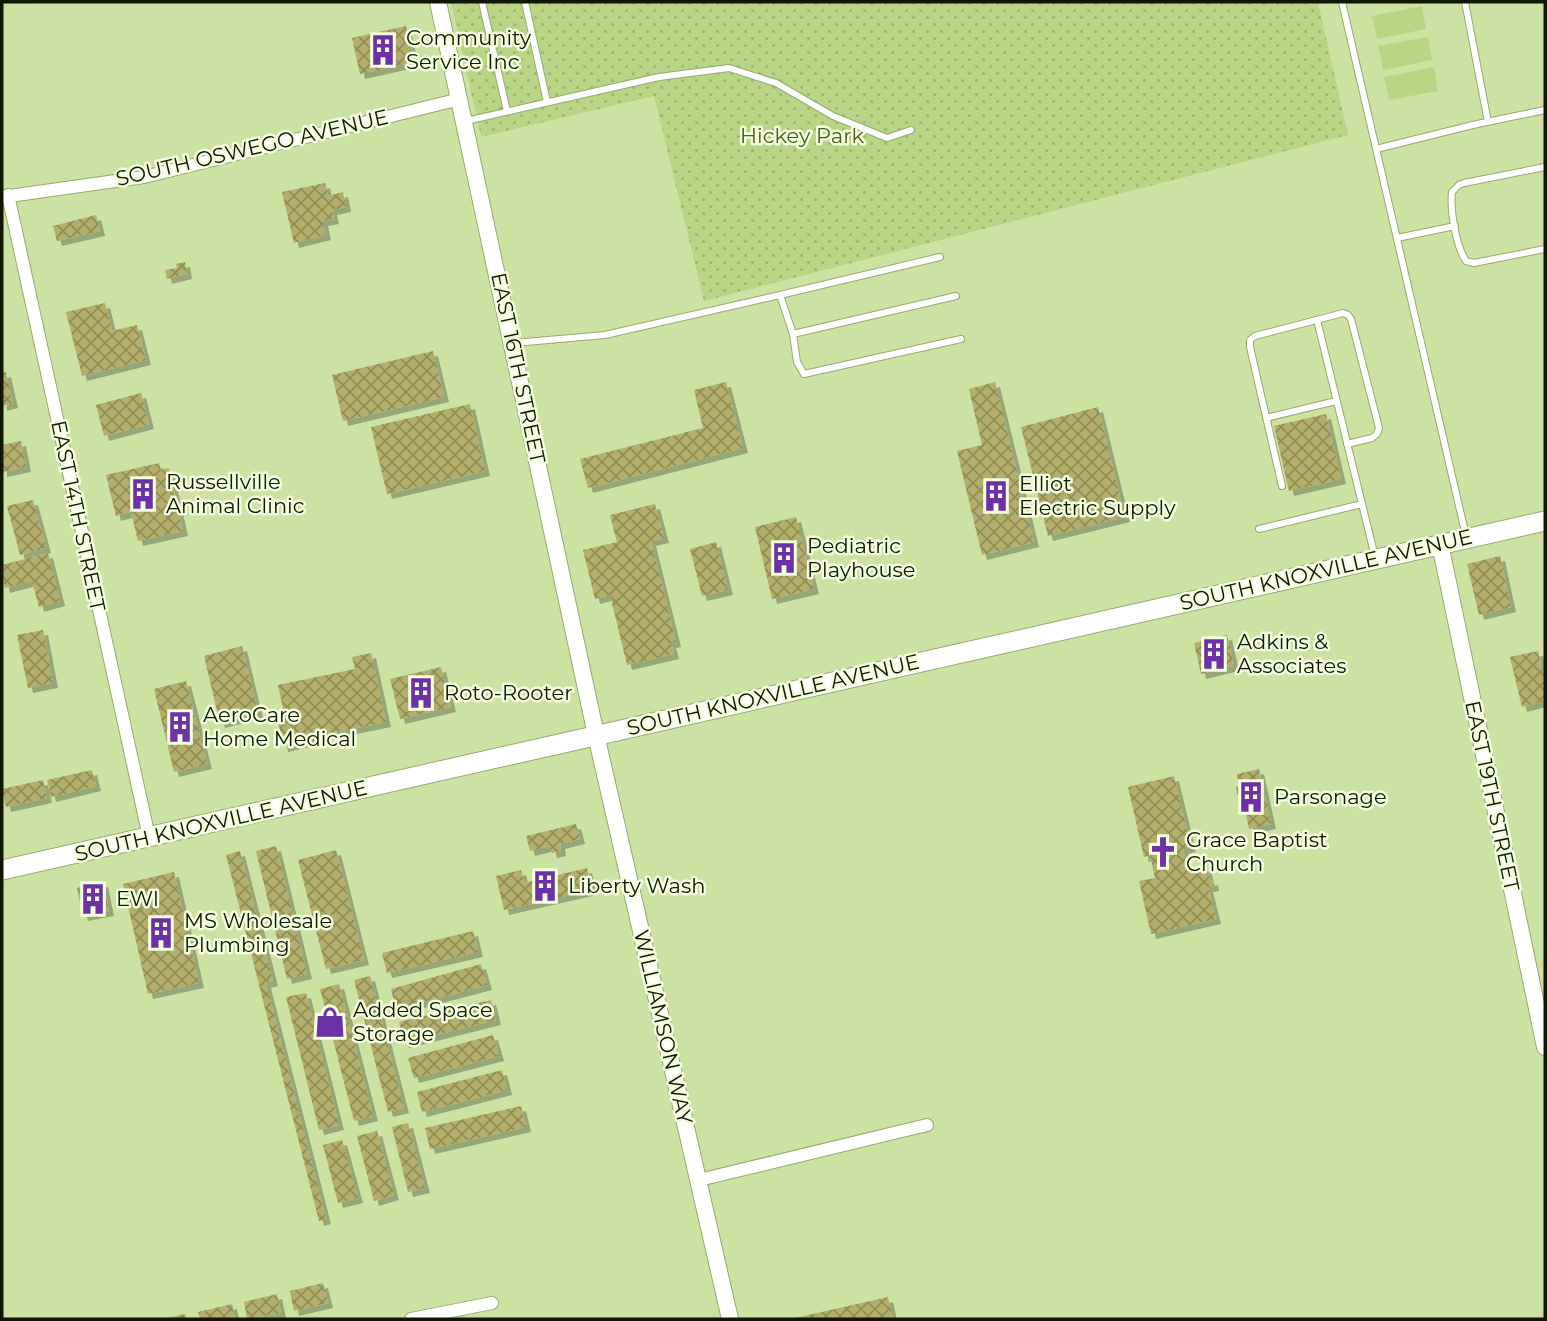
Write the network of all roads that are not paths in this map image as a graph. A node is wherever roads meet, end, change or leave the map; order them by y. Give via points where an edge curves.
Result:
1 (438, 2) edge
2 (482, 2) edge
3 (525, 2) edge
4 (1342, 2) edge
5 (1465, 2) edge
6 (460, 99) junction
7 (547, 102) junction
8 (1545, 110) edge
9 (507, 111) junction
10 (464, 121) junction
11 (1488, 122) junction
12 (911, 130) dead end
13 (1376, 149) junction
14 (1545, 167) edge
15 (5, 196) edge
16 (1455, 226) junction
17 (1397, 238) junction
18 (1545, 249) edge
19 (940, 257) dead end
20 (780, 295) junction
21 (956, 296) dead end
22 (1317, 320) junction
23 (793, 334) junction
24 (961, 339) dead end
25 (512, 342) junction
26 (1336, 401) junction
27 (1266, 418) junction
28 (1347, 444) junction
29 (1282, 486) dead end
30 (1362, 504) junction
31 (1545, 521) edge
32 (1259, 529) dead end
33 (1467, 538) junction
34 (1440, 544) junction
35 (1375, 559) junction
36 (596, 735) junction
37 (149, 837) junction
38 (2, 870) edge
39 (1545, 1047) edge
40 (927, 1125) dead end
41 (699, 1180) junction
42 (492, 1303) dead end
43 (411, 1319) edge
44 (730, 1319) edge

1 - 6 street, EAST 16TH STREET
2 - 9 lane
3 - 7 lane
4 - 13 lane
5 - 11 lane
6 - 10 street, EAST 16TH STREET
6 - 15 street, SOUTH OSWEGO AVENUE via 144,177
7 - 9 lane
7 - 12 lane via 659,77 729,68 776,83 833,116 887,138
8 - 11 lane
9 - 10 lane
10 - 25 street, EAST 16TH STREET
11 - 13 lane
13 - 17 lane
14 - 16 lane via 1459,185 1451,192
15 - 37 street, EAST 14TH STREET
16 - 17 lane
16 - 18 lane via 1466,261
17 - 33 lane
19 - 20 lane
20 - 23 lane
20 - 25 lane via 604,335
21 - 23 lane
22 - 26 lane
22 - 27 lane via 1250,340
22 - 28 lane via 1343,313 1351,319 1379,428 1372,438
23 - 24 lane via 797,362 804,374
25 - 36 street, EAST 16TH STREET
26 - 27 lane
26 - 28 lane
27 - 29 lane
28 - 30 lane
30 - 32 lane
30 - 35 lane
31 - 33 main road, SOUTH KNOXVILLE AVENUE
33 - 34 main road, SOUTH KNOXVILLE AVENUE
34 - 35 main road, SOUTH KNOXVILLE AVENUE
34 - 39 street, EAST 19TH STREET
35 - 36 main road, SOUTH KNOXVILLE AVENUE
36 - 37 main road, SOUTH KNOXVILLE AVENUE
36 - 41 street, WILLIAMSON WAY
37 - 38 main road, SOUTH KNOXVILLE AVENUE
40 - 41 street
41 - 44 street, WILLIAMSON WAY
42 - 43 street

